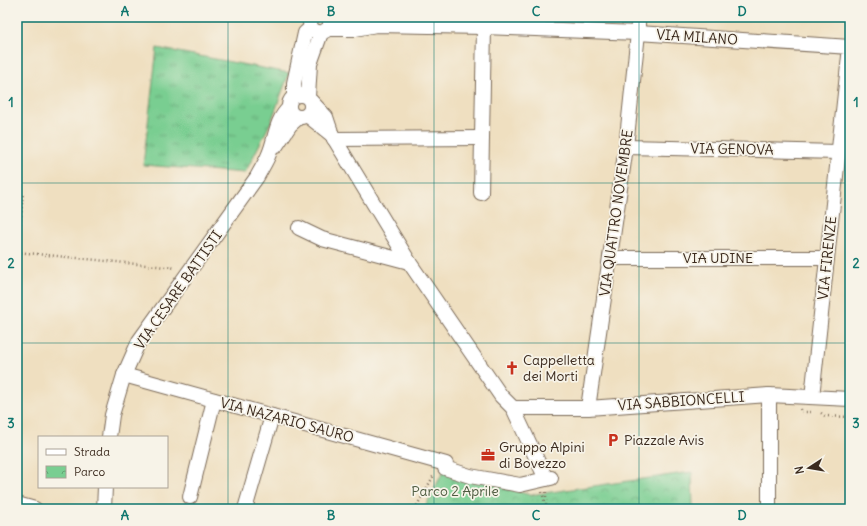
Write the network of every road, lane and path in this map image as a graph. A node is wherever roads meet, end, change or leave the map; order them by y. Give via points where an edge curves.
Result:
1 (638, 17) edge
2 (322, 24) edge
3 (484, 27) junction
4 (638, 34) junction
5 (850, 47) edge
6 (302, 106) junction
7 (333, 137) junction
8 (482, 138) junction
9 (626, 147) junction
10 (838, 152) junction
11 (23, 193) dead end
12 (481, 193) dead end
13 (299, 228) dead end
14 (17, 252) edge
15 (610, 258) junction
16 (827, 258) junction
17 (410, 262) junction
18 (190, 270) junction
19 (124, 375) junction
20 (769, 395) junction
21 (812, 397) junction
22 (850, 399) edge
23 (214, 400) junction
24 (513, 408) junction
25 (588, 408) junction
26 (822, 413) dead end
27 (272, 416) junction
28 (850, 417) edge
29 (109, 436) edge
30 (443, 466) junction
31 (105, 488) edge
32 (190, 497) dead end
33 (17, 504) edge
34 (35, 509) edge
35 (104, 509) edge
36 (245, 509) edge
37 (415, 509) edge
38 (770, 509) edge

1 - 4 street, VIA QUATTRO NOVEMBRE
2 - 3 street, VIA MILANO via 355,29 376,25
2 - 6 street via 310,64
3 - 4 street, VIA MILANO
3 - 8 street
4 - 5 street, VIA MILANO
4 - 9 street, VIA QUATTRO NOVEMBRE
5 - 10 street, VIA FIRENZE
6 - 7 street via 326,118
6 - 18 street, VIA CESARE BATTISTI via 282,117 275,130 269,154 257,177
7 - 8 street
7 - 17 street
8 - 12 street
9 - 10 street, VIA GENOVA
9 - 15 street, VIA QUATTRO NOVEMBRE
10 - 16 street, VIA FIRENZE
11 - 14 path
13 - 17 street via 322,239
14 - 18 path
15 - 16 street, VIA UDINE
15 - 25 street, VIA QUATTRO NOVEMBRE
16 - 21 street, VIA FIRENZE
17 - 24 street via 501,396
18 - 19 street, VIA CESARE BATTISTI via 139,341
19 - 23 street, VIA NAZARIO SAURO
19 - 29 street, VIA CESARE BATTISTI via 112,415
20 - 21 street, VIA SABBIONCELLI
20 - 25 street, VIA SABBIONCELLI
20 - 38 street
21 - 22 street, VIA SABBIONCELLI
23 - 27 street, VIA NAZARIO SAURO
23 - 32 street
24 - 25 street, VIA SABBIONCELLI
24 - 30 street, VIA NAZARIO SAURO via 549,479 520,485 476,477
26 - 28 path via 825,416
27 - 30 street, VIA NAZARIO SAURO
27 - 36 street
30 - 37 path
31 - 35 street
33 - 34 street

